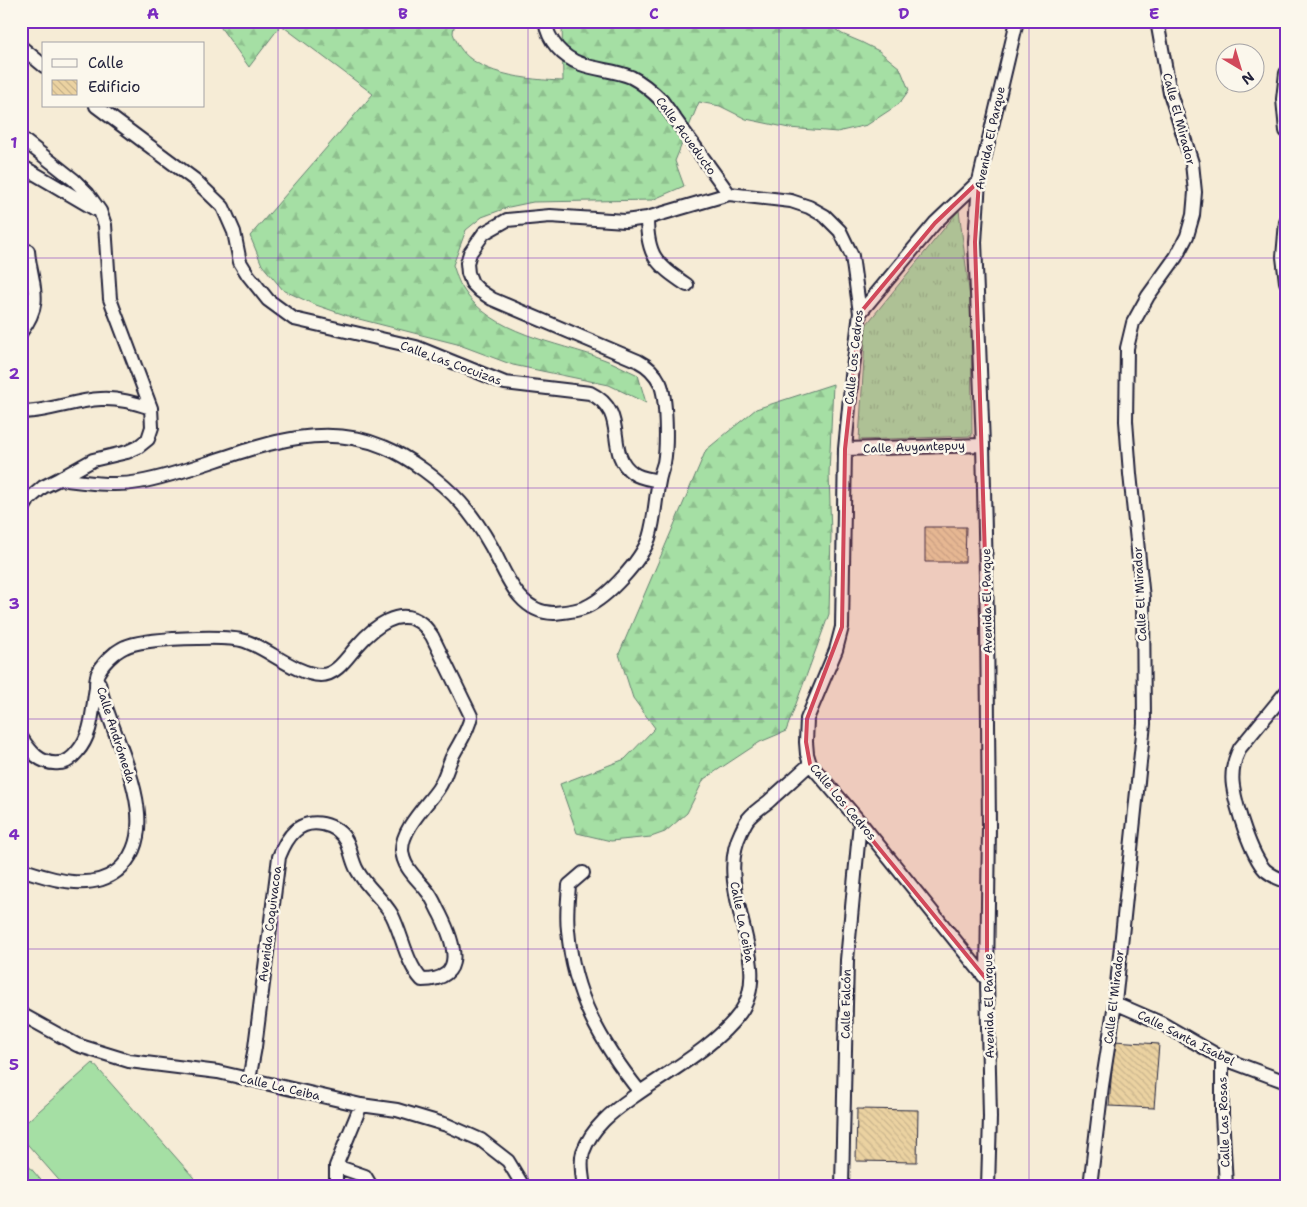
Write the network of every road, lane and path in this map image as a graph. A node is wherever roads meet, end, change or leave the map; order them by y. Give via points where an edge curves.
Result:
1 (545, 21) edge
2 (1017, 21) edge
3 (1157, 21) edge
4 (21, 47) edge
5 (27, 56) edge
6 (42, 65) edge
7 (1286, 73) edge
8 (99, 108) edge
9 (1286, 130) edge
10 (21, 138) edge
11 (25, 168) dead end
12 (979, 181) junction
13 (729, 194) junction
14 (100, 211) junction
15 (647, 218) junction
16 (1286, 222) edge
17 (28, 250) dead end
18 (1286, 282) edge
19 (687, 285) dead end
20 (860, 313) junction
21 (21, 332) edge
22 (151, 408) junction
23 (21, 412) edge
24 (983, 445) junction
25 (845, 449) junction
26 (59, 480) junction
27 (659, 481) junction
28 (21, 512) edge
29 (98, 674) junction
30 (1286, 692) edge
31 (21, 737) edge
32 (810, 764) junction
33 (860, 822) junction
34 (21, 869) edge
35 (583, 873) dead end
36 (1286, 881) edge
37 (988, 980) junction
38 (1115, 1003) junction
39 (21, 1014) edge
40 (1222, 1058) junction
41 (249, 1080) junction
42 (1286, 1082) edge
43 (640, 1092) junction
44 (361, 1106) junction
45 (336, 1166) junction
46 (336, 1186) edge
47 (371, 1186) edge
48 (523, 1186) edge
49 (584, 1186) edge
50 (842, 1186) edge
51 (988, 1186) edge
52 (1090, 1186) edge
53 (1226, 1186) edge

1 - 13 street, Calle Acueducto via 551,40 560,52 581,64 630,77 650,89
2 - 12 street, Avenida El Parque
3 - 38 street, Calle El Mirador via 1170,93 1192,163 1195,192 1187,236 1133,323 1127,348 1127,430 1143,598 1144,724
4 - 5 street
5 - 6 street
7 - 9 street via 1283,99
8 - 27 street, Calle Las Cocuizas via 194,180 223,207 234,232 240,262 268,300 294,319 416,347 505,383 590,393 602,399 610,409 622,464 634,475
10 - 14 street via 74,180
11 - 14 street
12 - 20 street via 935,224
12 - 24 street, Avenida El Parque via 975,242
13 - 15 street, Calle Los Cedros
13 - 20 street, Calle Los Cedros via 791,201 826,216 840,232 852,256
14 - 22 street via 105,225 110,300
15 - 19 street via 648,245 653,256
15 - 27 street, Calle Los Cedros via 625,221 550,216 507,220 484,233 467,263 472,283 492,299 648,367 663,393 666,441
16 - 18 street via 1283,258
17 - 21 street via 36,291 34,308
20 - 25 street, Calle Los Cedros
22 - 23 street via 128,401 102,399
22 - 26 street via 152,427 148,439 138,447 93,460
24 - 25 street, Calle Auyantepuy
24 - 37 street, Avenida El Parque via 990,826
25 - 32 street, Calle Los Cedros via 842,627 836,650 807,719 806,742
26 - 27 street via 136,483 294,438 322,435 354,437 411,461 438,482 477,524 515,592 528,605 541,612 554,613 586,606 619,582 632,566 648,541
26 - 28 street via 43,486
29 - 31 street via 88,735 71,758 54,764 42,761
29 - 34 street, Calle Andrómeda via 103,701 128,769 138,810 136,840 131,853 124,865 97,881 65,881
29 - 41 street, Avenida Coquivacoa via 105,662 126,646 157,640 217,638 244,641 310,674 324,675 347,660 379,625 407,617 422,624 432,636 471,716 469,728 446,774 413,822 402,849 405,863 428,892 453,943 455,959 449,973 435,980 422,980 413,971 392,914 358,871 346,841 337,830 325,824 309,823 295,830 279,856
30 - 36 street via 1240,748 1235,758 1233,785 1245,831 1261,865 1267,872
32 - 33 street, Calle Los Cedros
32 - 43 street, Calle La Ceiba via 747,820 735,843 732,862 734,891 752,970 750,992 741,1012 708,1044
33 - 37 street, Calle Los Cedros
33 - 50 street, Calle Falcón via 847,960
35 - 43 street via 569,885 567,928 574,967 588,1014
37 - 51 street, Avenida El Parque
38 - 40 street, Calle Santa Isabel via 1161,1023
38 - 52 street, Calle El Mirador
39 - 41 street, Calle La Ceiba via 77,1045 102,1054
40 - 42 street, Calle Santa Isabel
40 - 53 street, Calle Las Rosas
41 - 44 street, Calle La Ceiba
43 - 49 street, Calle La Ceiba via 595,1130 583,1153
44 - 45 street
44 - 48 street, Calle La Ceiba via 396,1110 447,1125 481,1140 508,1161
45 - 46 street
45 - 47 street via 365,1176

